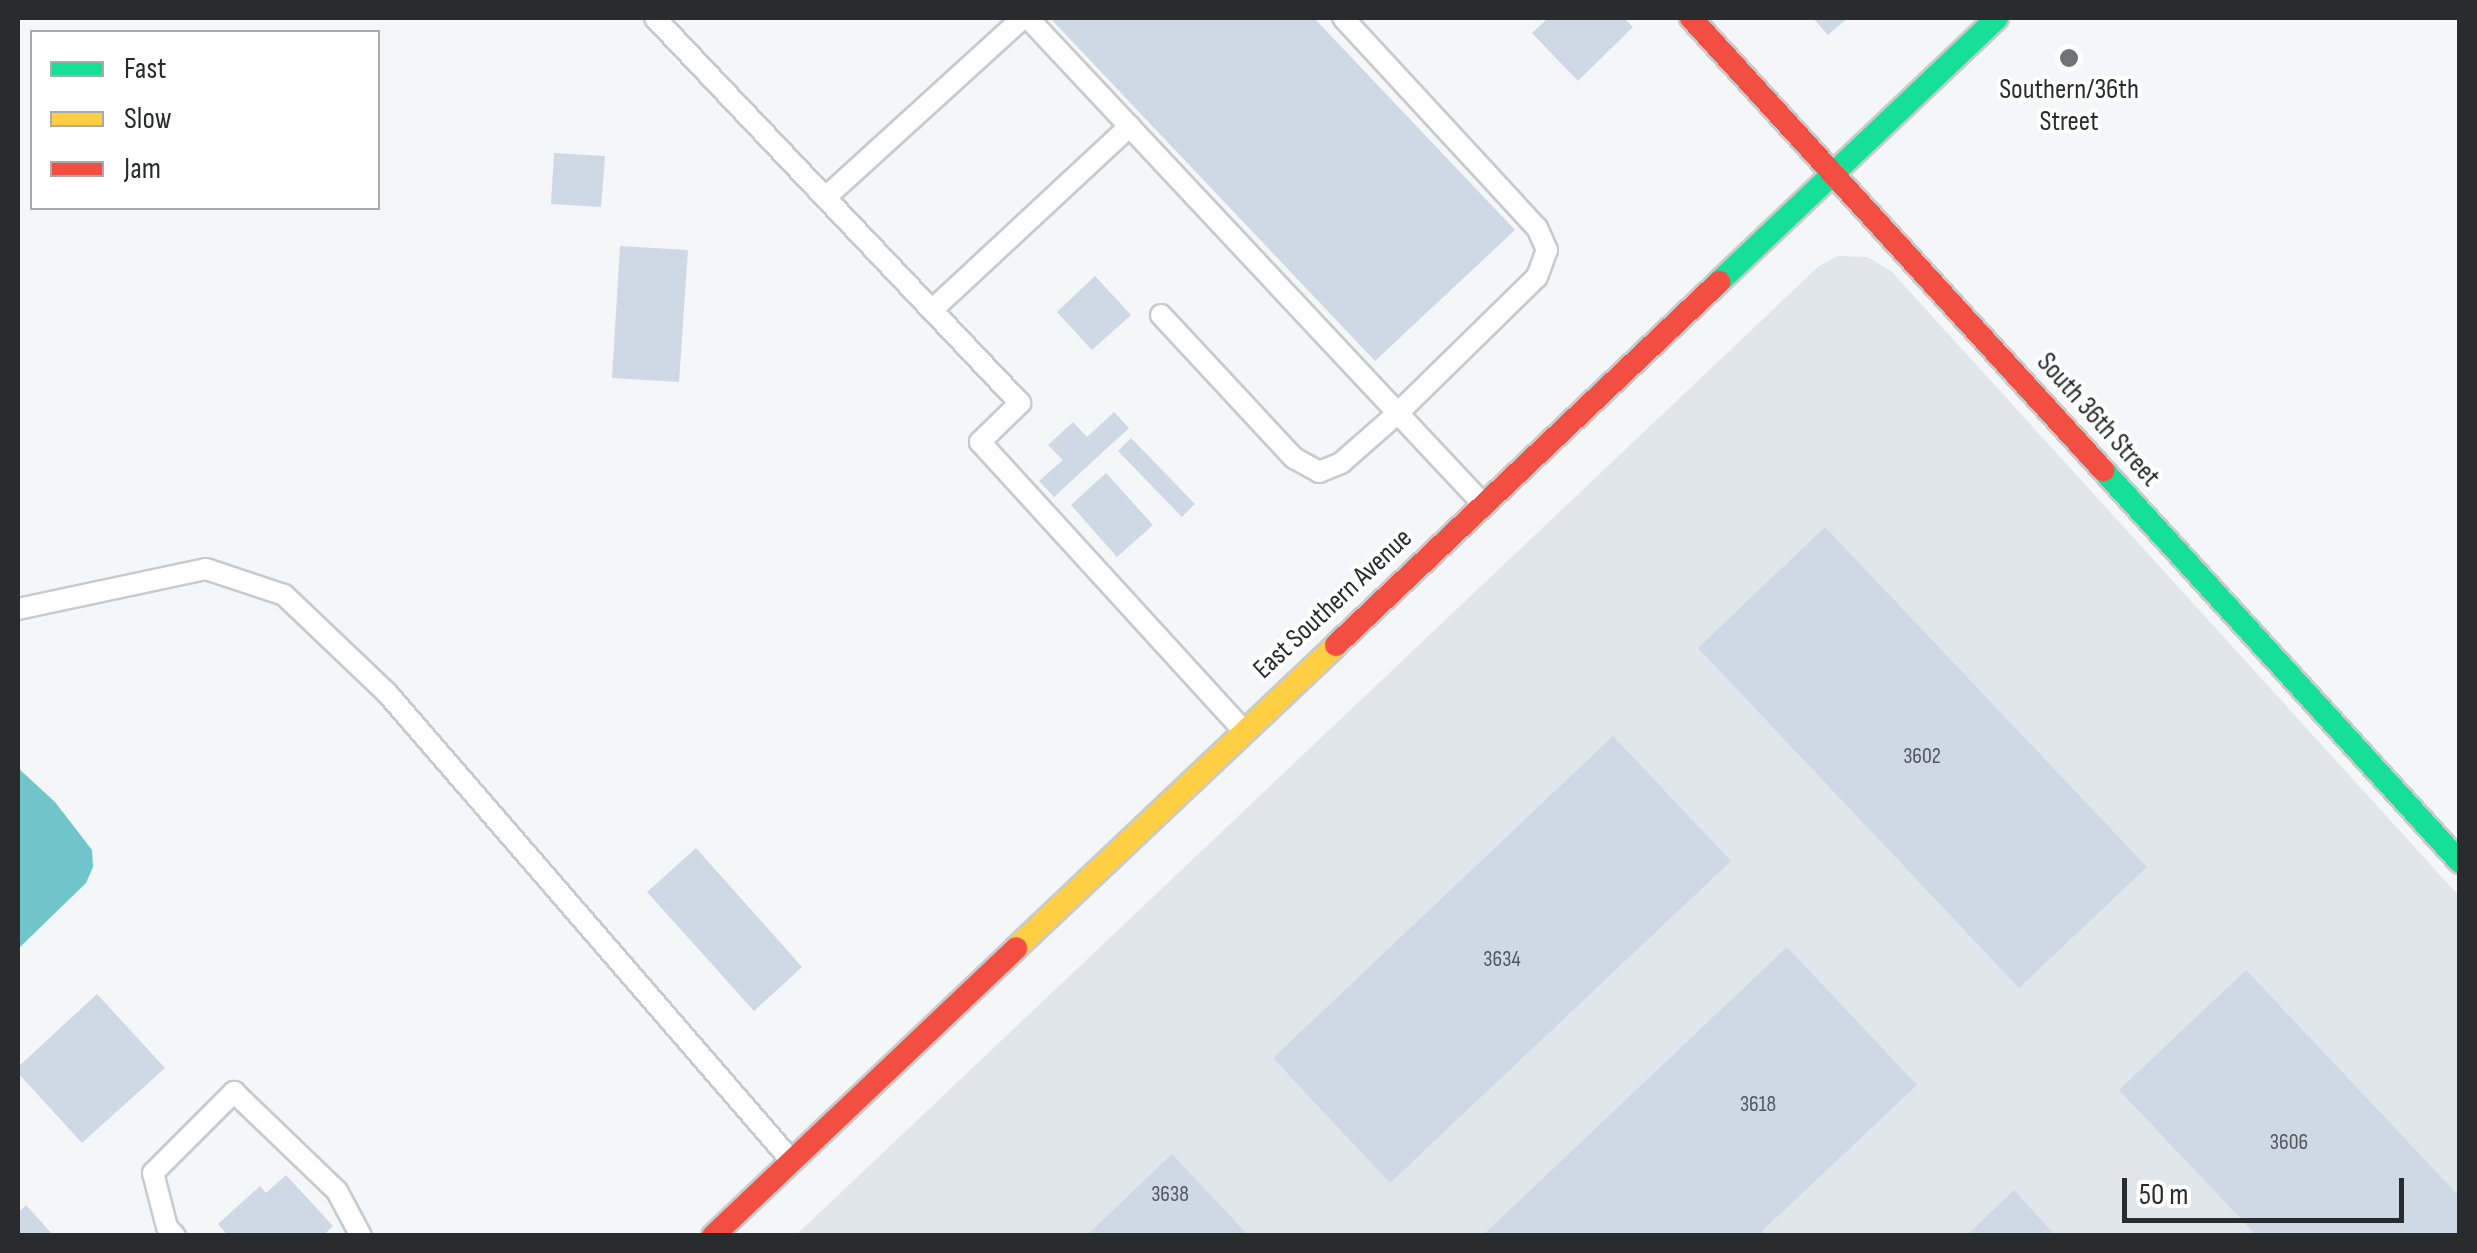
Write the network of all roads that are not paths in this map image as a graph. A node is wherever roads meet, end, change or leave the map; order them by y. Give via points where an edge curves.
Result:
1 (655, 18) edge
2 (1025, 18) edge
3 (1343, 18) edge
4 (1691, 18) edge
5 (1997, 18) edge
6 (1130, 126) junction
7 (1835, 170) junction
8 (826, 197) junction
9 (932, 310) junction
10 (1161, 315) dead end
11 (1398, 412) junction
12 (1482, 504) junction
13 (18, 609) edge
14 (1244, 730) junction
15 (2460, 862) edge
16 (792, 1161) junction
17 (175, 1236) edge
18 (362, 1236) edge
19 (713, 1236) edge

1 - 8 lane
2 - 6 lane
2 - 8 lane
3 - 11 lane via 1537,228 1546,250 1536,277
4 - 7 main road, South 36th Street
5 - 7 main road, East Southern Avenue
6 - 9 lane
6 - 11 lane
7 - 12 main road, East Southern Avenue
7 - 15 main road, South 36th Street
8 - 9 lane
9 - 14 lane via 1020,403 980,442
10 - 11 lane via 1294,458 1319,472 1340,463
11 - 12 lane
12 - 14 main road, East Southern Avenue
13 - 16 lane via 206,569 284,595 387,693
14 - 16 main road, East Southern Avenue
16 - 19 main road, East Southern Avenue
17 - 18 lane via 153,1173 234,1092 337,1191

